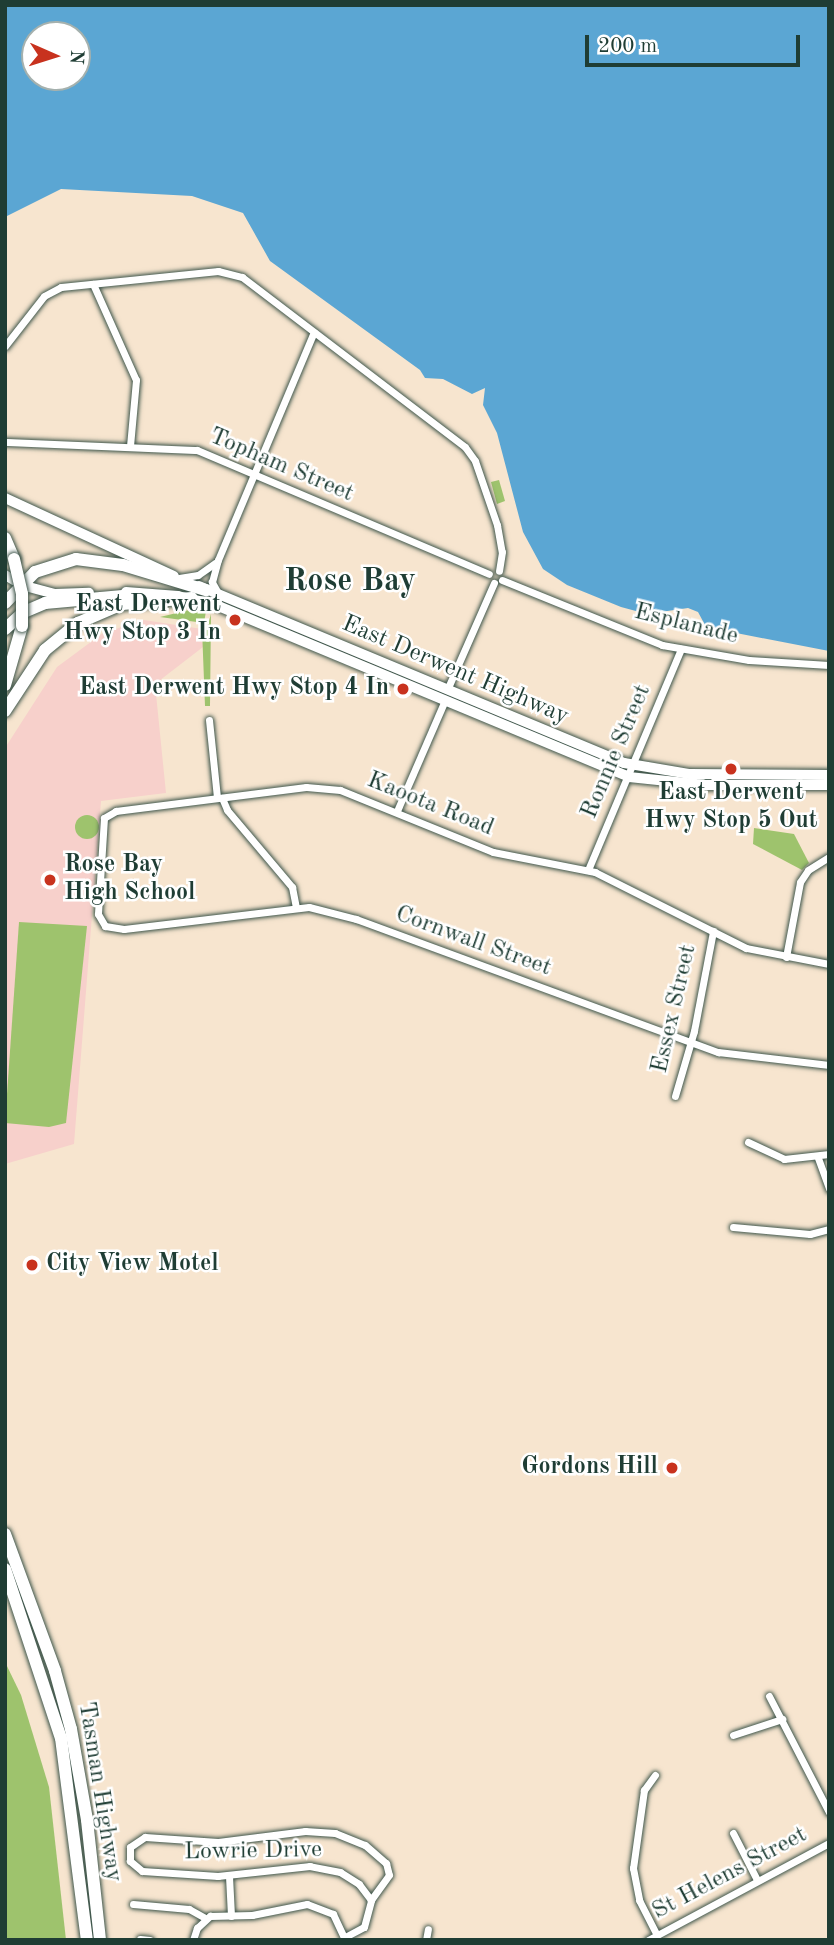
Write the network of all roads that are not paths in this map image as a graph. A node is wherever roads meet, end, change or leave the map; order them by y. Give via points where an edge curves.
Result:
1 (93, 284) junction
2 (314, 332) junction
3 (5, 346) edge
4 (5, 442) edge
5 (130, 446) junction
6 (254, 474) junction
7 (5, 498) edge
8 (5, 538) edge
9 (218, 560) junction
10 (499, 571) junction
11 (489, 574) junction
12 (5, 575) edge
13 (179, 578) junction
14 (498, 582) junction
15 (206, 590) junction
16 (159, 594) junction
17 (224, 597) junction
18 (192, 598) junction
19 (5, 603) edge
20 (5, 629) edge
21 (681, 649) junction
22 (829, 665) edge
23 (5, 685) edge
24 (446, 695) junction
25 (5, 711) edge
26 (209, 720) dead end
27 (635, 765) junction
28 (829, 775) edge
29 (629, 777) junction
30 (829, 785) edge
31 (220, 798) junction
32 (397, 811) junction
33 (829, 857) edge
34 (588, 870) junction
35 (296, 907) junction
36 (100, 922) joint
37 (713, 932) junction
38 (786, 957) junction
39 (829, 964) edge
40 (690, 1042) junction
41 (829, 1065) edge
42 (675, 1096) dead end
43 (748, 1142) dead end
44 (829, 1154) edge
45 (818, 1158) junction
46 (829, 1189) edge
47 (733, 1227) dead end
48 (829, 1228) edge
49 (5, 1534) edge
50 (5, 1569) edge
51 (5, 1594) edge
52 (48, 1689) junction
53 (769, 1696) dead end
54 (782, 1719) junction
55 (733, 1735) dead end
56 (654, 1775) dead end
57 (829, 1812) edge
58 (733, 1833) dead end
59 (829, 1843) edge
60 (229, 1876) junction
61 (757, 1880) junction
62 (371, 1900) junction
63 (132, 1904) dead end
64 (231, 1916) junction
65 (205, 1918) junction
66 (429, 1929) dead end
67 (656, 1935) junction
68 (345, 1938) edge
69 (140, 1939) edge
70 (87, 1940) edge
71 (100, 1940) edge
72 (150, 1940) edge
73 (193, 1940) edge
74 (426, 1940) edge
75 (648, 1940) edge

1 - 2 street via 229,271
1 - 3 street via 48,292
1 - 5 street via 136,380
2 - 6 street
2 - 10 street via 471,454 497,526 502,552
4 - 5 street, Topham Street
5 - 6 street, Topham Street via 197,450
6 - 9 street
6 - 11 street, Topham Street
7 - 13 main road, East Derwent Highway
8 - 23 highway, bridge via 22,594 22,626
9 - 13 street via 204,572
9 - 17 street via 212,584
10 - 11 street
10 - 14 street
11 - 14 street
12 - 16 main road, East Derwent Highway via 55,594
13 - 15 main road, East Derwent Highway
14 - 21 street, Esplanade
14 - 24 street
15 - 17 main road, East Derwent Highway
15 - 19 highway via 123,565 76,559 34,572
16 - 18 main road, East Derwent Highway
16 - 20 highway via 53,601 24,612
17 - 24 main road, East Derwent Highway
18 - 24 main road, East Derwent Highway
18 - 25 highway via 122,604 78,623 45,650
21 - 22 street, Esplanade
21 - 27 street, Ronnie Street
24 - 27 main road, East Derwent Highway
24 - 29 main road, East Derwent Highway
24 - 32 street
26 - 31 street
27 - 28 main road, East Derwent Highway via 690,774
27 - 29 street, Ronnie Street
29 - 30 main road, East Derwent Highway via 686,784
29 - 34 street, Ronnie Street
31 - 32 street, Kaoota Road via 324,788
31 - 35 street via 292,887
31 - 36 street, Kaoota Road via 106,814
32 - 34 street, Kaoota Road via 506,856
33 - 38 street via 814,865 800,882
34 - 37 street, Kaoota Road
35 - 36 street, Cornwall Street via 124,929
35 - 40 street, Cornwall Street via 347,916
37 - 38 street, Kaoota Road via 746,948
37 - 40 street, Essex Street
38 - 39 street, Kaoota Road
40 - 41 street, Cornwall Street via 726,1054
40 - 42 street, Essex Street
43 - 45 street via 784,1159
44 - 45 street
45 - 46 street
47 - 48 street via 810,1234
49 - 71 highway, Tasman Highway via 71,1729
50 - 52 highway, Tasman Highway
51 - 52 highway
52 - 70 highway, Tasman Highway via 71,1797
53 - 54 street
54 - 55 street
54 - 57 street
56 - 67 street via 644,1790 633,1868 639,1900
58 - 61 street
59 - 61 street, St Helens Street
60 - 62 street, Lowrie Drive via 327,1868 352,1878
60 - 62 street, Lowrie Drive via 142,1871 132,1865 128,1851 145,1837 218,1842 335,1833 365,1845 386,1863 388,1875
60 - 64 street
61 - 67 street, St Helens Street
62 - 68 street via 364,1927
63 - 65 street via 189,1909
64 - 65 street
64 - 68 street via 314,1905 333,1914
65 - 73 street
66 - 74 street
67 - 75 street, St Helens Street
69 - 72 street

